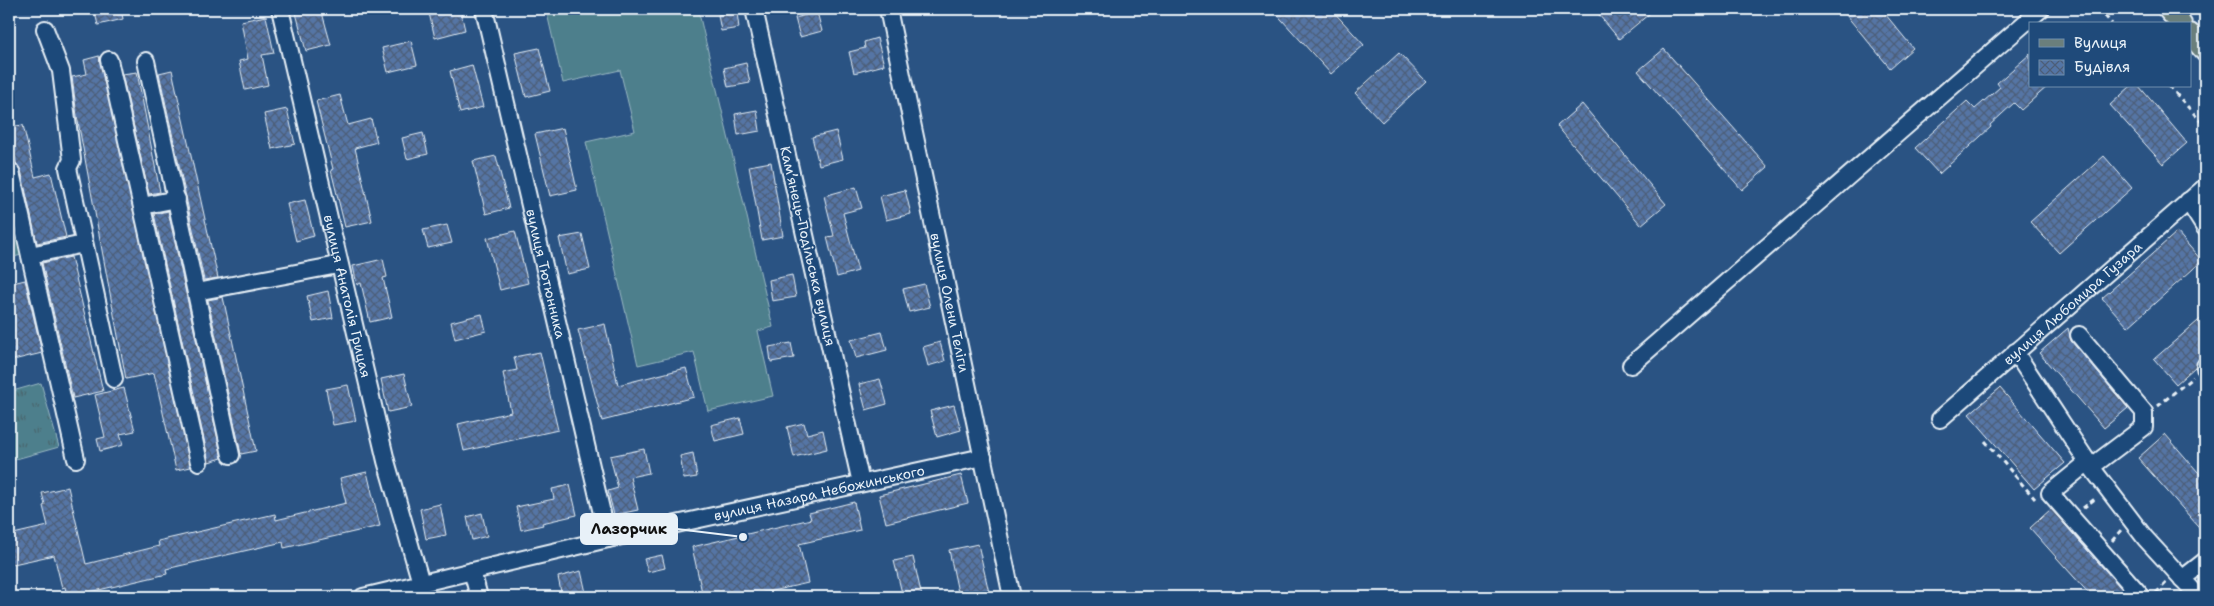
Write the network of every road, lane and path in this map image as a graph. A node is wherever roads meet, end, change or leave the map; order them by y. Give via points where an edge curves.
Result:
1 (280, 9) edge
2 (484, 9) edge
3 (754, 9) edge
4 (888, 9) edge
5 (2041, 9) edge
6 (2099, 9) edge
7 (2199, 9) edge
8 (2205, 16) edge
9 (2110, 22) edge
10 (45, 29) dead end
11 (2192, 36) edge
12 (2205, 51) edge
13 (109, 60) dead end
14 (146, 61) dead end
15 (2171, 88) edge
16 (2205, 126) edge
17 (9, 170) edge
18 (2205, 187) edge
19 (177, 199) junction
20 (2188, 201) junction
21 (142, 206) junction
22 (2205, 228) edge
23 (84, 244) junction
24 (30, 254) junction
25 (338, 264) junction
26 (196, 292) junction
27 (2079, 335) dead end
28 (2015, 352) junction
29 (1631, 365) dead end
30 (2205, 367) edge
31 (114, 380) dead end
32 (2144, 412) junction
33 (1940, 420) dead end
34 (1985, 441) dead end
35 (231, 456) dead end
36 (983, 457) junction
37 (76, 459) dead end
38 (199, 462) dead end
39 (2089, 464) junction
40 (861, 483) junction
41 (2108, 489) junction
42 (2050, 493) junction
43 (2071, 517) junction
44 (2131, 519) junction
45 (608, 539) junction
46 (2102, 552) junction
47 (2205, 560) edge
48 (472, 572) junction
49 (2180, 576) junction
50 (421, 583) junction
51 (363, 597) edge
52 (479, 597) edge
53 (1012, 597) edge
54 (2142, 597) edge
55 (2152, 597) edge
56 (2198, 597) edge

1 - 25 street, вулиця Анатолія Грицая
2 - 45 street, вулиця Тютюнника
3 - 40 street, Камʼянець-Подільська вулиця
4 - 36 street, вулиця Олени Теліги
5 - 29 street
6 - 9 path
7 - 8 path
10 - 23 street via 61,72 72,160 68,168
11 - 12 main road
13 - 21 street
14 - 19 street
15 - 16 path
17 - 24 street
18 - 20 street, вулиця Любомира Гузара
19 - 21 street
19 - 26 street
20 - 22 street
20 - 28 street, вулиця Любомира Гузара
21 - 38 street
23 - 24 street
23 - 31 street
24 - 37 street
25 - 26 street
25 - 50 street, вулиця Анатолія Грицая via 386,461
26 - 35 street
27 - 32 street
28 - 33 street, вулиця Любомира Гузара
28 - 39 street
30 - 32 path via 2152,411
32 - 39 street via 2144,427
34 - 42 path via 2038,503
36 - 40 street, вулиця Назара Небожинського
36 - 53 street, вулиця Олени Теліги
39 - 41 street
39 - 42 street
40 - 45 street, вулиця Назара Небожинського
41 - 43 path
41 - 44 street
42 - 43 street
43 - 46 street
44 - 46 path
44 - 49 street
45 - 48 street, вулиця Назара Небожинського
46 - 54 street
47 - 49 street
48 - 50 street, вулиця Назара Небожинського
48 - 52 street
49 - 55 path
49 - 56 street
50 - 51 street, вулиця Назара Небожинського

